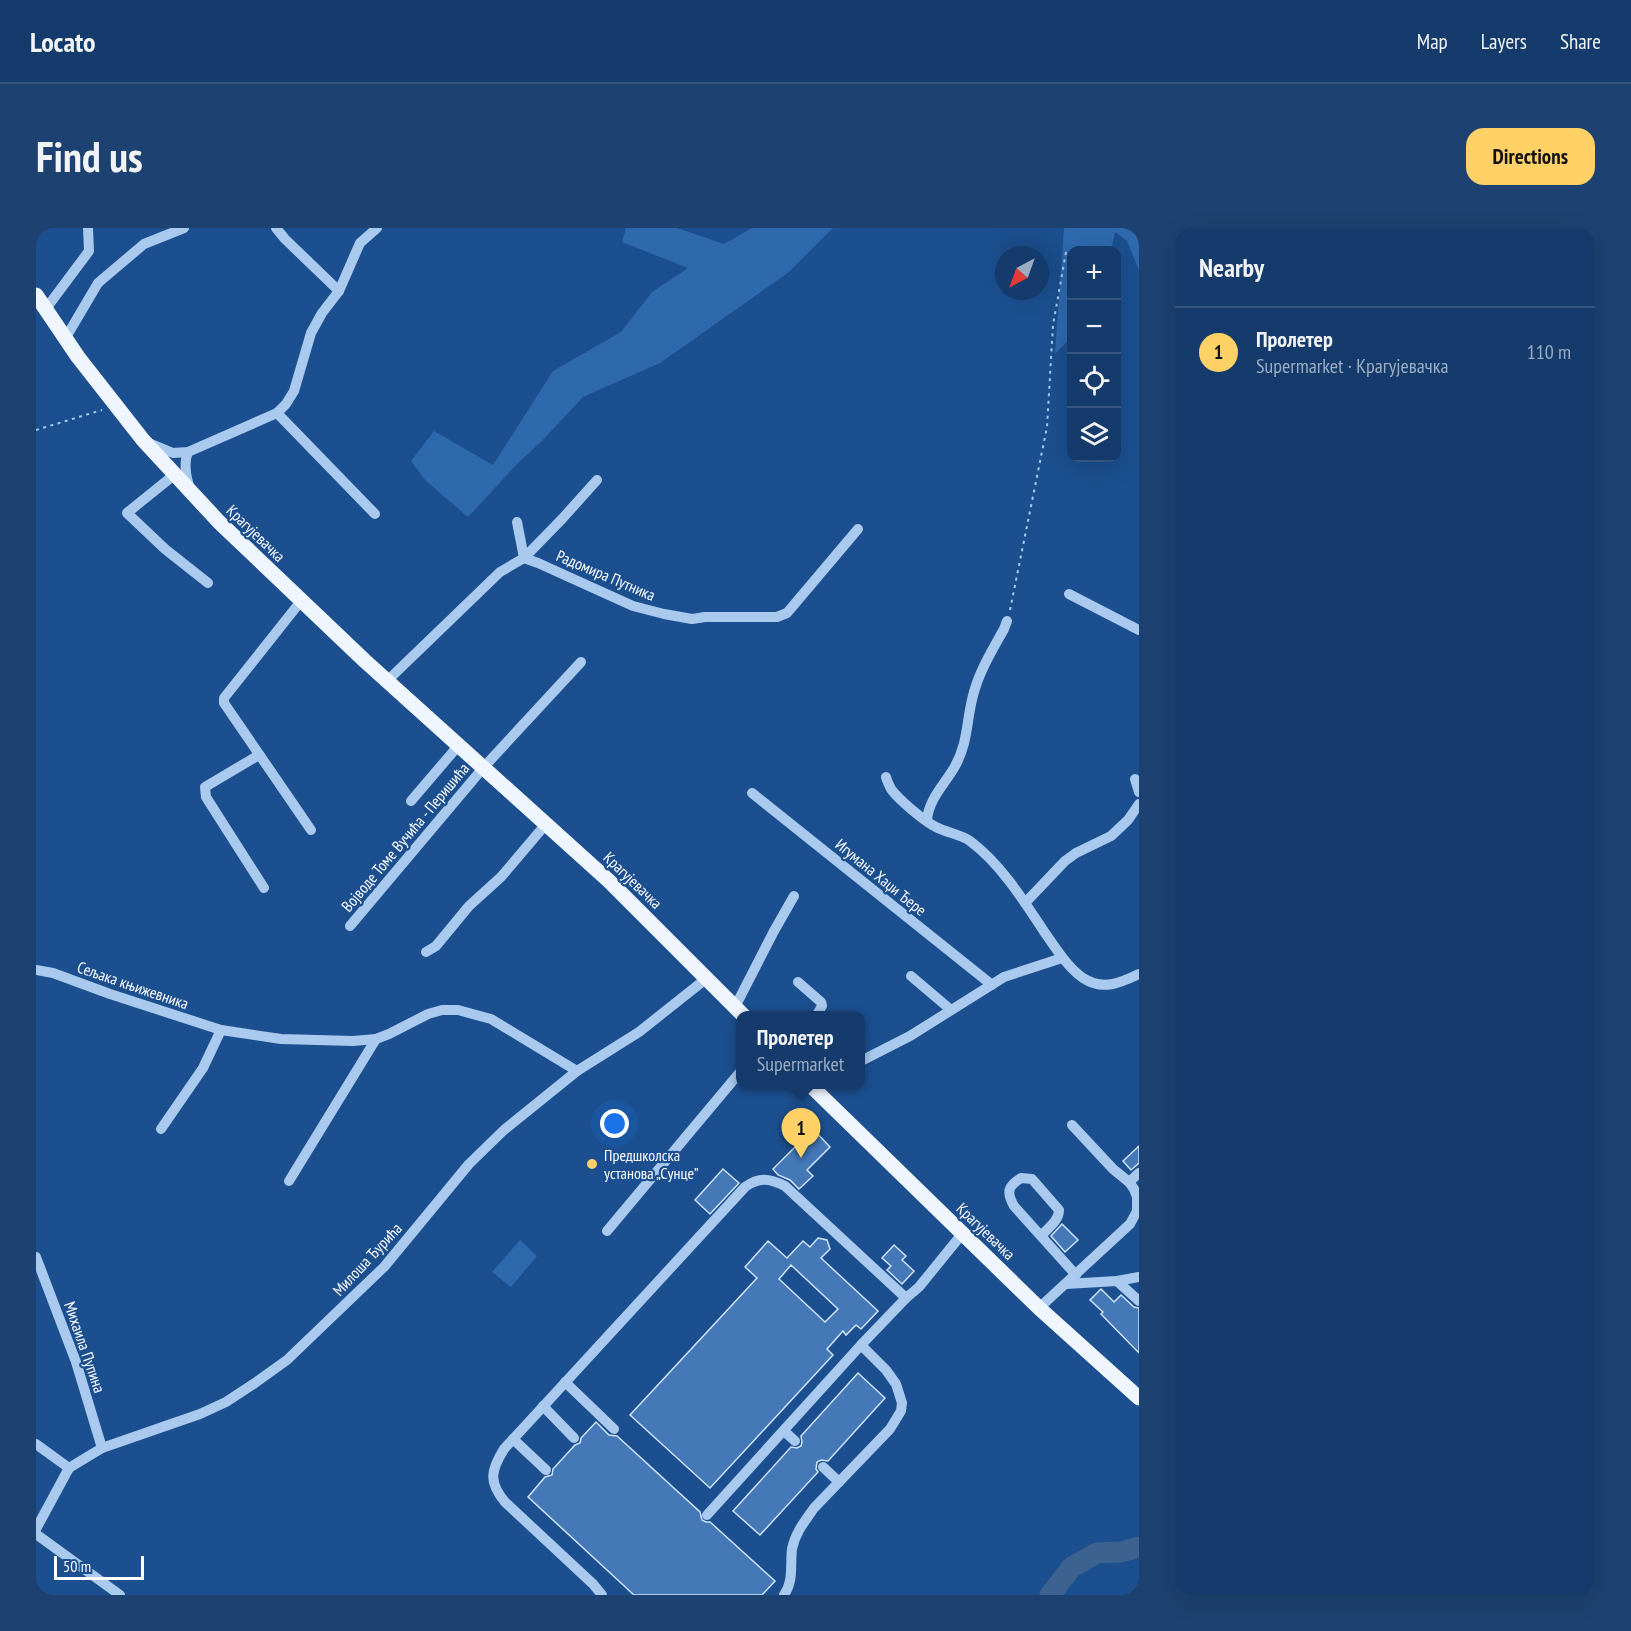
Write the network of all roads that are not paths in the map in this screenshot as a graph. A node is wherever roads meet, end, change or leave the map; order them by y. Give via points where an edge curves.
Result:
1 (88, 228) edge
2 (184, 228) edge
3 (276, 228) edge
4 (377, 228) edge
5 (339, 291) junction
6 (36, 295) edge
7 (45, 310) junction
8 (65, 339) junction
9 (277, 413) junction
10 (143, 440) junction
11 (188, 452) junction
12 (174, 475) junction
13 (597, 480) dead end
14 (192, 494) junction
15 (375, 514) dead end
16 (517, 522) dead end
17 (858, 529) dead end
18 (524, 558) junction
19 (208, 583) dead end
20 (1069, 594) dead end
21 (301, 601) junction
22 (1007, 621) road end
23 (1139, 630) edge
24 (581, 662) dead end
25 (387, 681) junction
26 (458, 746) junction
27 (259, 755) junction
28 (483, 768) junction
29 (886, 777) dead end
30 (1135, 779) dead end
31 (1139, 792) edge
32 (752, 793) dead end
33 (411, 801) dead end
34 (1139, 804) edge
35 (927, 820) junction
36 (546, 824) junction
37 (311, 830) dead end
38 (264, 888) dead end
39 (794, 896) dead end
40 (1025, 903) junction
41 (350, 926) dead end
42 (426, 952) dead end
43 (1062, 958) junction
44 (36, 970) edge
45 (1139, 974) edge
46 (911, 975) dead end
47 (707, 978) junction
48 (798, 982) dead end
49 (992, 985) junction
50 (951, 1010) junction
51 (739, 1011) edge
52 (819, 1011) edge
53 (221, 1030) junction
54 (376, 1039) junction
55 (865, 1059) edge
56 (577, 1071) junction
57 (736, 1077) edge
58 (815, 1089) edge
59 (1072, 1125) dead end
60 (161, 1129) dead end
61 (1139, 1173) edge
62 (289, 1181) dead end
63 (1129, 1182) junction
64 (607, 1231) dead end
65 (962, 1234) junction
66 (1041, 1236) junction
67 (36, 1257) edge
68 (39, 1270) edge
69 (1076, 1275) junction
70 (1139, 1277) edge
71 (1116, 1281) junction
72 (1066, 1284) junction
73 (906, 1298) junction
74 (1139, 1301) edge
75 (1039, 1308) junction
76 (861, 1345) junction
77 (566, 1382) junction
78 (1139, 1398) edge
79 (543, 1406) junction
80 (614, 1429) dead end
81 (784, 1431) junction
82 (574, 1438) dead end
83 (513, 1439) junction
84 (795, 1442) dead end
85 (36, 1444) edge
86 (102, 1448) junction
87 (823, 1467) dead end
88 (69, 1468) junction
89 (546, 1470) dead end
90 (839, 1482) junction
91 (707, 1515) dead end
92 (36, 1529) edge
93 (36, 1534) edge
94 (120, 1595) edge
95 (602, 1595) edge
96 (784, 1595) edge

1 - 7 street via 89,251
2 - 8 street via 144,244 98,283
3 - 5 street
4 - 5 street via 360,243
5 - 9 street via 311,333 294,391
6 - 7 main road, Крагујевачка
7 - 8 main road, Крагујевачка
8 - 10 main road, Крагујевачка
9 - 11 street
9 - 15 street
10 - 11 street via 173,453
10 - 12 main road, Крагујевачка
11 - 14 street via 185,468
12 - 14 main road, Крагујевачка
12 - 19 street via 127,513
13 - 18 street
14 - 21 main road, Крагујевачка
16 - 18 street
17 - 18 street, Радомира Путника via 787,613 777,617 692,619 664,615 633,606
18 - 25 street via 500,572
20 - 23 street
21 - 25 main road, Крагујевачка
21 - 27 street via 224,698
22 - 35 street via 978,678 963,752 930,805
24 - 28 street
25 - 26 main road, Крагујевачка
26 - 28 main road, Крагујевачка
26 - 33 street
27 - 37 street
27 - 38 street via 205,787 206,797
28 - 36 main road, Крагујевачка
28 - 41 street, Војводе Томе Вучића - Перишића
29 - 35 street via 899,799
30 - 31 street
32 - 49 street, Игумана Хаџи Ђере
34 - 40 street via 1111,836 1065,861
35 - 40 street via 969,840 1007,878
36 - 42 street via 501,877
36 - 47 main road, Крагујевачка
39 - 51 street
40 - 43 street
43 - 45 street via 1097,984 1110,986
43 - 49 street via 1004,977
44 - 53 street, Сељака књижевника
46 - 50 street
47 - 51 main road, Крагујевачка
47 - 56 street, Милоша Ђурића via 639,1032
48 - 52 street via 821,1002
49 - 50 street
50 - 55 street
53 - 54 street, Сељака књижевника via 281,1039
53 - 60 street via 203,1068
54 - 56 street, Сељака књижевника via 428,1014 458,1010 491,1019
54 - 62 street
56 - 86 street, Милоша Ђурића via 476,1157 384,1268 288,1360 226,1402
57 - 64 street
58 - 65 main road, Крагујевачка
59 - 63 street
61 - 63 street
63 - 69 street via 1137,1197 1137,1211 1130,1224
65 - 73 street
65 - 75 main road, Крагујевачка
66 - 66 street via 1009,1198 1012,1185 1022,1178 1032,1179 1059,1210 1056,1220
66 - 69 street
67 - 68 street, Михаила Пупина
68 - 86 street, Михаила Пупина via 76,1362
69 - 72 street
70 - 71 street
71 - 72 street
71 - 74 street
72 - 75 street
73 - 76 street
73 - 77 street via 785,1186 760,1179 745,1187
75 - 78 main road, Крагујевачка
76 - 81 street
76 - 90 street via 886,1370 903,1403 890,1429
77 - 79 street
77 - 80 street
79 - 82 street
79 - 83 street
81 - 84 street
81 - 91 street
83 - 89 street
83 - 95 street via 493,1470 498,1494
85 - 88 street
86 - 88 street, Милоша Ђурића
87 - 90 street
88 - 92 street
90 - 96 street via 814,1508 796,1536 791,1582
93 - 94 street

